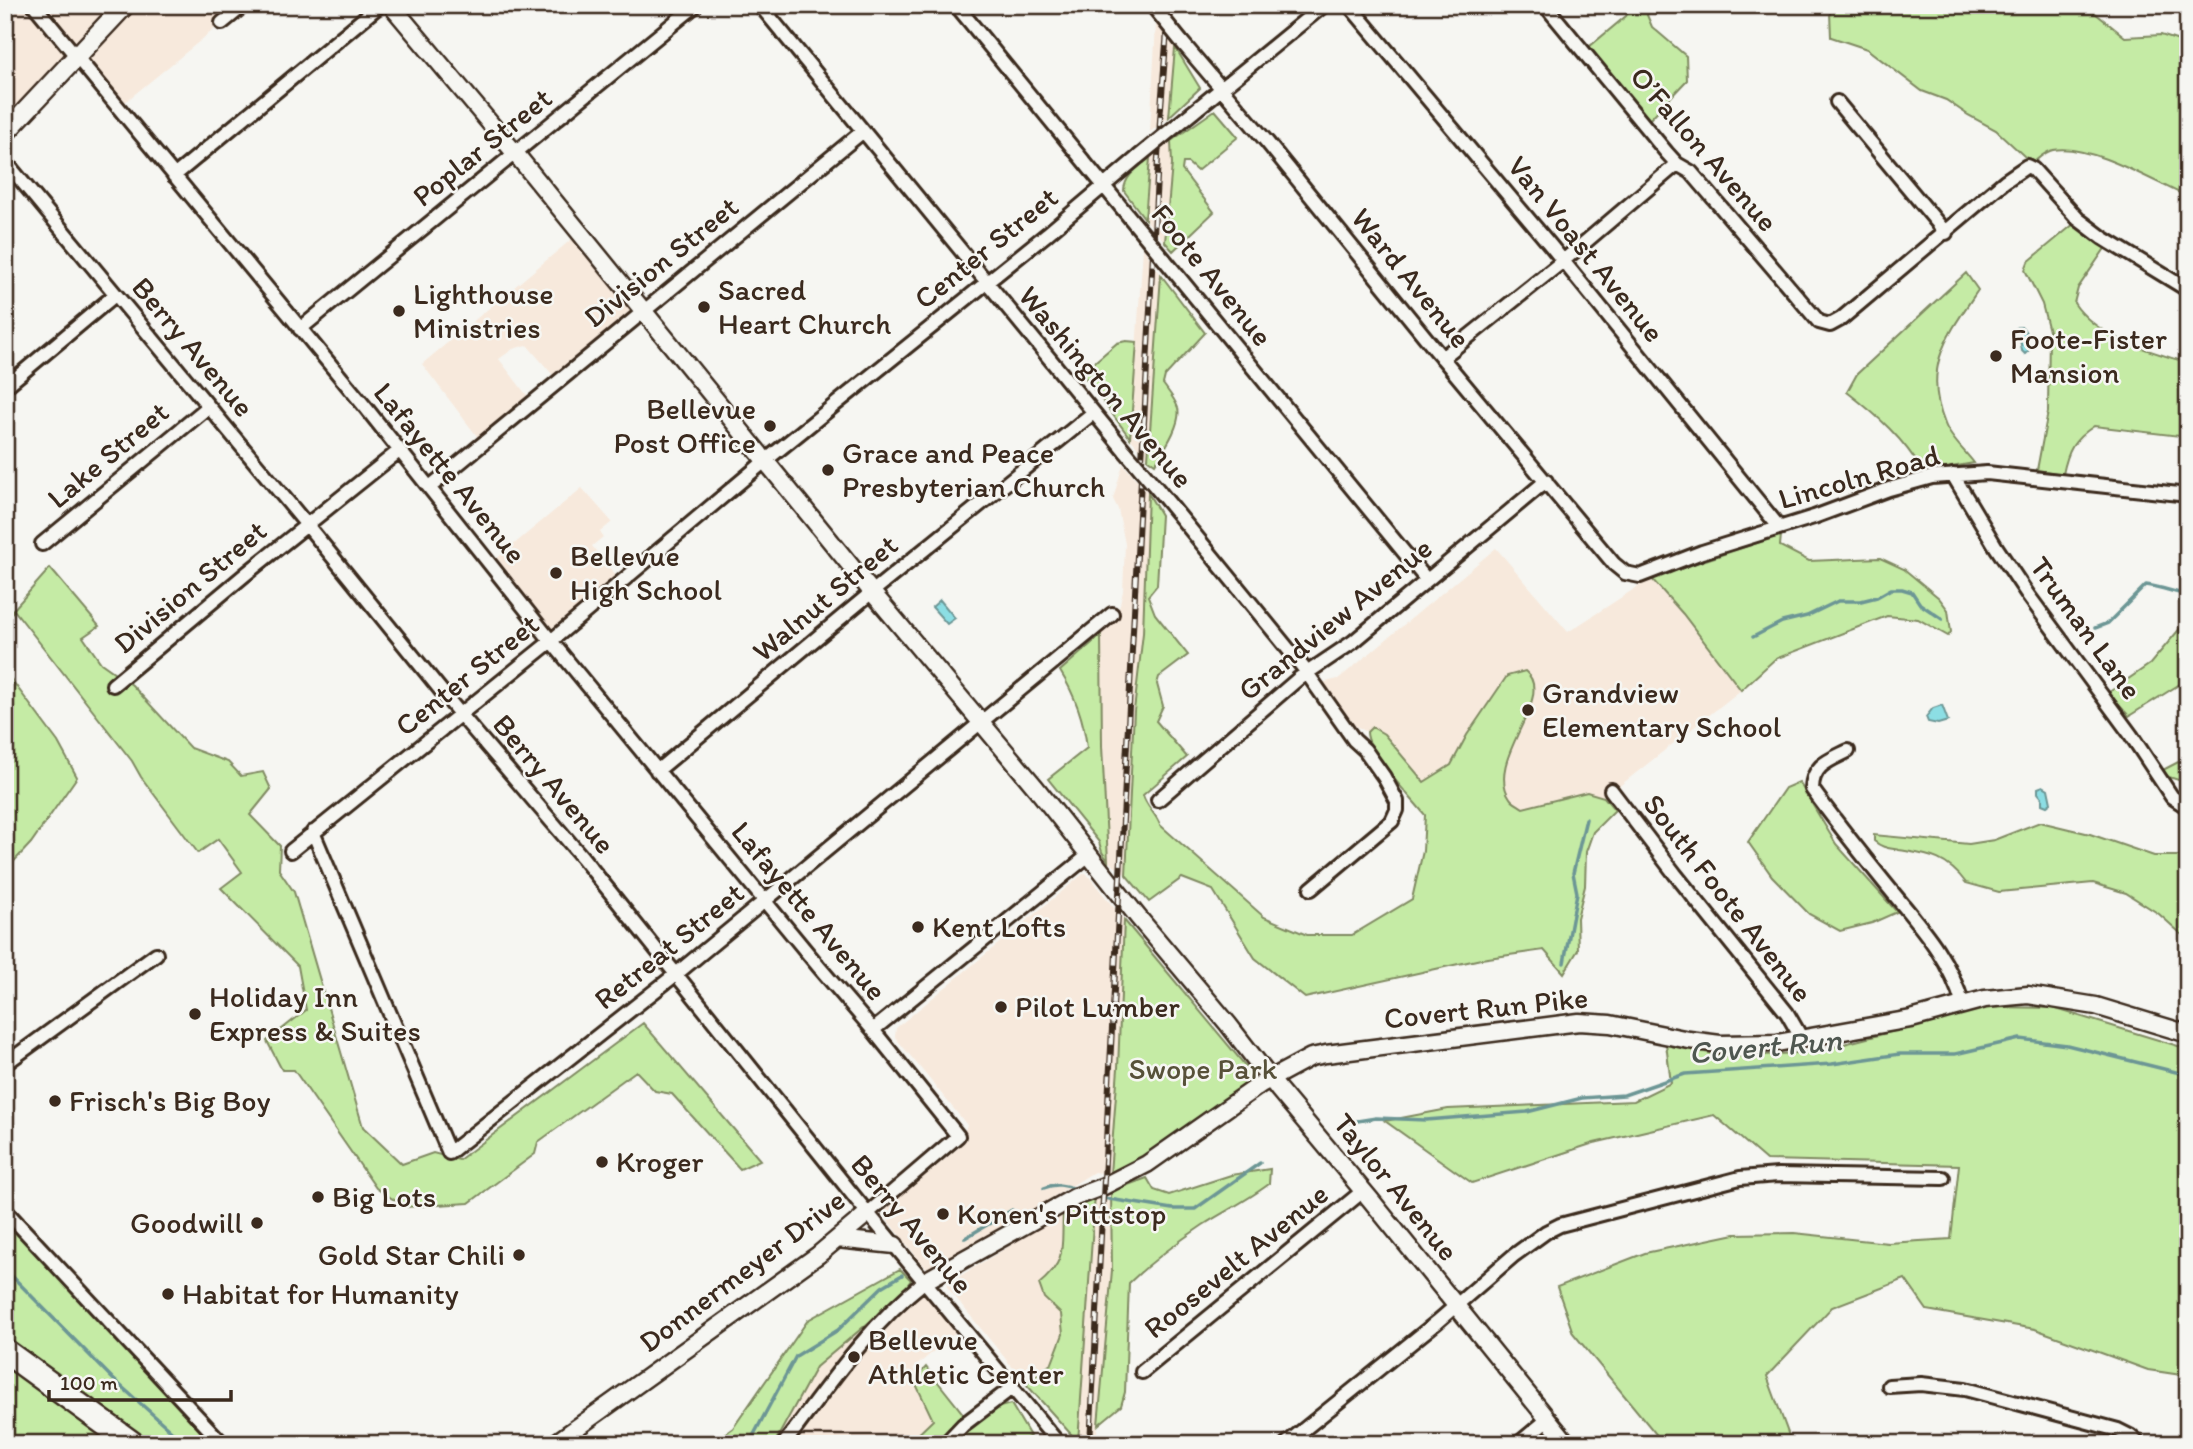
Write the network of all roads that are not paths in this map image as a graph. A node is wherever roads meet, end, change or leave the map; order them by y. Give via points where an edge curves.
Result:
1 (34, 5) edge
2 (125, 5) edge
3 (244, 5) edge
4 (380, 5) edge
5 (391, 5) edge
6 (696, 5) edge
7 (760, 5) edge
8 (956, 5) edge
9 (1152, 5) edge
10 (1324, 5) edge
11 (1349, 5) edge
12 (1545, 5) edge
13 (222, 23) dead end
14 (77, 57) junction
15 (1223, 89) junction
16 (1837, 102) dead end
17 (862, 132) junction
18 (5, 133) edge
19 (515, 153) junction
20 (5, 161) edge
21 (1677, 164) junction
22 (174, 176) junction
23 (1104, 184) junction
24 (1946, 233) junction
25 (1563, 261) junction
26 (986, 283) junction
27 (2188, 290) edge
28 (115, 295) junction
29 (642, 312) junction
30 (300, 329) junction
31 (1443, 358) junction
32 (5, 387) edge
33 (208, 407) junction
34 (1093, 413) junction
35 (399, 451) junction
36 (765, 461) junction
37 (1953, 475) junction
38 (1546, 481) junction
39 (430, 487) junction
40 (2188, 495) edge
41 (307, 525) junction
42 (1779, 527) junction
43 (42, 544) dead end
44 (1636, 577) joint
45 (1426, 579) junction
46 (872, 592) junction
47 (1112, 614) dead end
48 (551, 641) junction
49 (1307, 672) junction
50 (113, 685) dead end
51 (460, 714) junction
52 (980, 722) junction
53 (1848, 751) dead end
54 (657, 771) junction
55 (1611, 790) dead end
56 (1158, 800) dead end
57 (2184, 805) dead end
58 (313, 832) junction
59 (290, 851) dead end
60 (1090, 854) junction
61 (1311, 889) dead end
62 (766, 900) junction
63 (156, 954) dead end
64 (675, 975) junction
65 (1963, 1005) junction
66 (873, 1030) junction
67 (2188, 1034) edge
68 (1802, 1039) junction
69 (5, 1064) edge
70 (1270, 1079) junction
71 (958, 1136) joint
72 (1943, 1178) dead end
73 (1363, 1191) junction
74 (5, 1210) edge
75 (868, 1213) junction
76 (837, 1239) junction
77 (895, 1245) junction
78 (925, 1282) junction
79 (1456, 1306) junction
80 (5, 1351) edge
81 (1142, 1372) dead end
82 (1889, 1385) dead end
83 (1013, 1387) junction
84 (1548, 1419) junction
85 (133, 1444) edge
86 (223, 1444) edge
87 (554, 1444) edge
88 (784, 1444) edge
89 (945, 1444) edge
90 (1059, 1444) edge
91 (1286, 1444) edge
92 (1518, 1444) edge
93 (1568, 1444) edge
94 (2139, 1444) edge

1 - 14 street, Lafayette Avenue
2 - 14 main road
3 - 13 street
4 - 22 street
5 - 19 street
6 - 19 street, Poplar Street
7 - 17 street, Washington Avenue
8 - 23 street, Foote Avenue
9 - 15 street, Ward Avenue, bridge
10 - 15 street, Center Street
11 - 25 street, Van Voast Avenue
12 - 21 street, O’Fallon Avenue
14 - 18 main road
14 - 22 street, Lafayette Avenue
15 - 23 street, Center Street, bridge
15 - 31 street, Ward Avenue
16 - 24 street
17 - 26 street, Washington Avenue
17 - 29 street, Division Street
19 - 29 street, Taylor Avenue
19 - 30 street, Poplar Street
20 - 28 street, Berry Avenue
21 - 24 street, O’Fallon Avenue via 1691,172 1813,316 1825,324 1835,323
21 - 25 street
22 - 30 street, Lafayette Avenue
23 - 26 street, Center Street
23 - 45 street, Foote Avenue, bridge
24 - 27 street via 2027,166 2103,238
25 - 31 street
25 - 42 street, Van Voast Avenue
26 - 34 street, Washington Avenue
26 - 36 street, Center Street
28 - 32 street
28 - 33 street, Berry Avenue
29 - 36 street, Taylor Avenue
29 - 39 street, Division Street
30 - 35 street, Lafayette Avenue
31 - 38 street, Ward Avenue
33 - 41 street, Berry Avenue
33 - 43 street, Lake Street
34 - 46 street, Walnut Street
34 - 49 street, Washington Avenue, bridge
35 - 39 street, Lafayette Avenue
35 - 41 street, Division Street
36 - 46 street, Taylor Avenue
36 - 48 street, Center Street
37 - 40 street, Lincoln Road via 1987,473
37 - 42 street, Lincoln Road via 1889,489
37 - 57 street, Truman Lane via 2028,595 2172,797
38 - 44 street, Ward Avenue via 1614,564
38 - 45 street, Grandview Avenue
39 - 48 street, Lafayette Avenue
41 - 50 street, Division Street
41 - 51 street, Berry Avenue
42 - 44 street, Lincoln Road
45 - 49 street, Grandview Avenue via 1344,649
46 - 52 street, Taylor Avenue
46 - 54 street, Walnut Street
47 - 52 street, Retreat Street
48 - 51 street, Center Street
48 - 54 street, Lafayette Avenue
49 - 56 street, Grandview Avenue
49 - 61 street, Washington Avenue via 1398,801 1392,821
51 - 58 street, Center Street
51 - 64 street, Berry Avenue
52 - 60 street, Taylor Avenue
52 - 62 street, Retreat Street
53 - 65 street via 1817,769 1812,789 1925,931 1954,977
54 - 62 street, Lafayette Avenue
55 - 68 street, South Foote Avenue via 1787,1013
58 - 59 street, Center Street
58 - 64 street, Retreat Street via 449,1153
60 - 66 street
60 - 70 street, Taylor Avenue
62 - 64 street, Retreat Street
62 - 66 street, Lafayette Avenue
63 - 69 street
64 - 75 street, Berry Avenue
65 - 67 street, Covert Run Pike via 2025,995 2062,999
65 - 68 street, Covert Run Pike
66 - 71 street, Lafayette Avenue
68 - 70 street, Covert Run Pike via 1720,1044 1579,1022 1326,1054
70 - 73 street, Taylor Avenue
70 - 78 street, Covert Run Pike via 1161,1156 1082,1194
71 - 75 street, Donnermeyer Drive
72 - 79 street via 1769,1175 1711,1184 1585,1217 1554,1228 1513,1256
73 - 79 street, Taylor Avenue
73 - 81 street, Roosevelt Avenue
74 - 86 street
75 - 76 street, Donnermeyer Drive
75 - 77 street, Berry Avenue
76 - 77 street
76 - 87 street, Donnermeyer Drive
77 - 78 street, Berry Avenue
78 - 83 street, Berry Avenue
78 - 88 street via 864,1338
79 - 84 street, Taylor Avenue
79 - 91 street
80 - 85 highway
82 - 94 street via 1975,1391 2118,1430
83 - 89 street
83 - 90 street, Berry Avenue
84 - 92 street
84 - 93 street, Taylor Avenue

